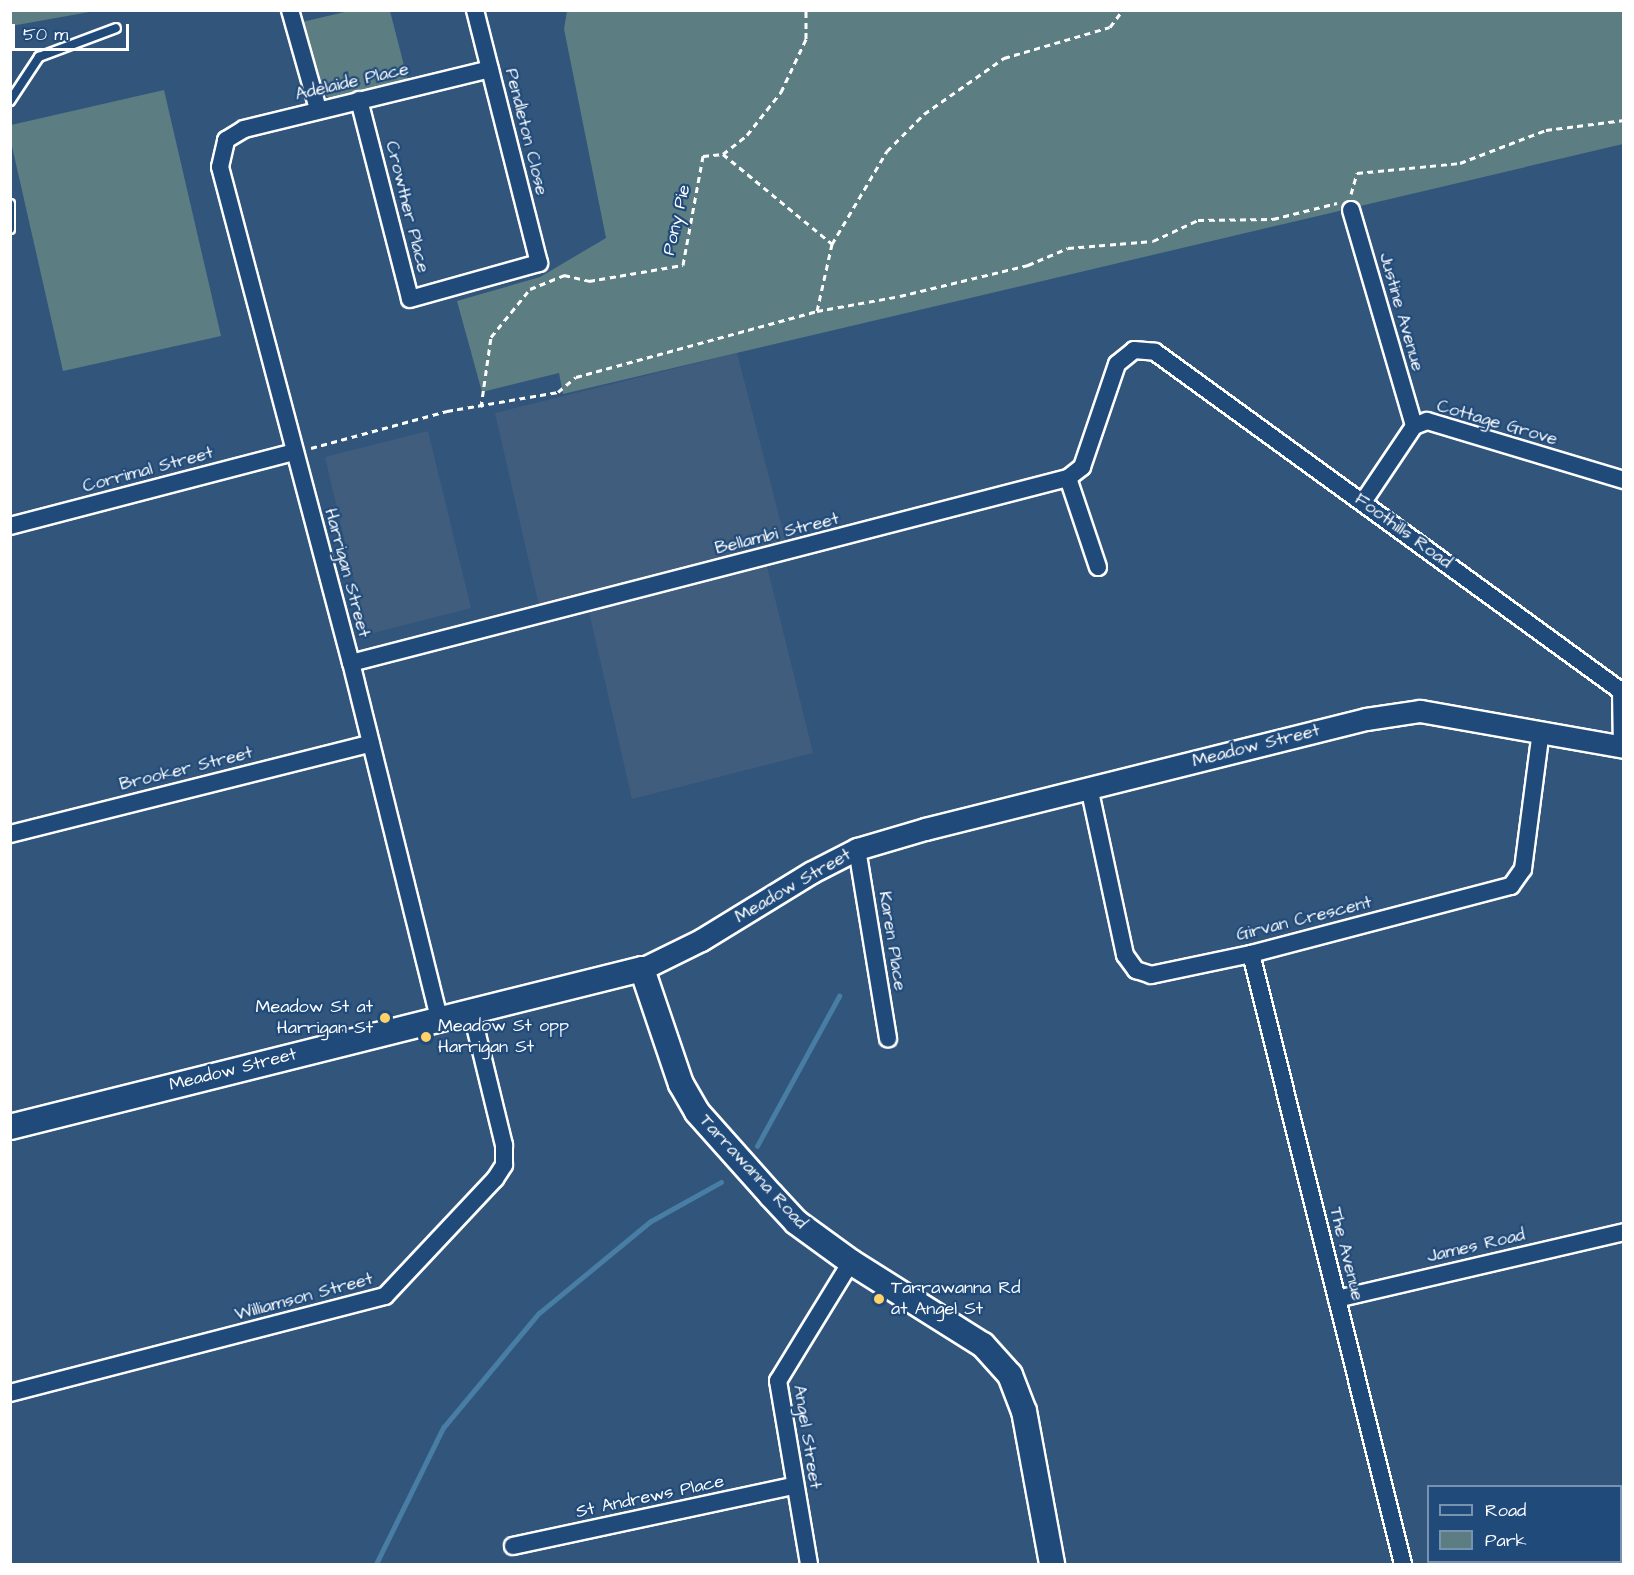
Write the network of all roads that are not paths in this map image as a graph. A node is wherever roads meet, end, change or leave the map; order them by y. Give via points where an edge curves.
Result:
1 (290, 10) edge
2 (475, 10) edge
3 (116, 28) dead end
4 (490, 69) junction
5 (359, 99) junction
6 (10, 101) edge
7 (318, 109) junction
8 (226, 140) joint
9 (10, 204) edge
10 (1351, 210) dead end
11 (10, 229) edge
12 (539, 263) joint
13 (1414, 426) junction
14 (295, 452) junction
15 (1068, 478) junction
16 (1623, 480) edge
17 (1363, 502) junction
18 (10, 526) edge
19 (1098, 567) dead end
20 (351, 663) junction
21 (1541, 731) junction
22 (371, 743) junction
23 (1623, 747) edge
24 (1089, 787) junction
25 (10, 834) edge
26 (857, 849) junction
27 (1251, 954) junction
28 (642, 969) junction
29 (471, 1010) junction
30 (439, 1018) junction
31 (888, 1038) dead end
32 (10, 1127) edge
33 (1623, 1232) edge
34 (851, 1262) junction
35 (1337, 1299) junction
36 (10, 1393) edge
37 (795, 1486) junction
38 (513, 1546) dead end
39 (809, 1564) edge
40 (1052, 1564) edge
41 (1403, 1564) edge

1 - 7 street
2 - 4 street, Pendleton Close
3 - 6 lane via 39,57
4 - 5 street, Adelaide Place
4 - 12 street, Pendleton Close
5 - 7 street, Adelaide Place
5 - 12 street, Crowther Place via 410,299
7 - 8 street, Adelaide Place via 244,129
8 - 14 street, Harrigan Street via 220,167
9 - 11 lane
10 - 13 street, Justine Avenue
13 - 16 street, Cottage Grove via 1427,421
13 - 17 street, Cottage Grove
14 - 18 street, Corrimal Street
14 - 20 street, Harrigan Street
15 - 17 street, Foothills Road via 1082,468 1117,364 1134,350 1155,352
15 - 19 street
15 - 20 street, Bellambi Street
17 - 23 street, Foothills Road via 1621,691
20 - 22 street, Harrigan Street
21 - 23 street, Meadow Street
21 - 24 street, Meadow Street via 1420,711 1366,719
21 - 27 street, Girvan Crescent via 1523,869 1511,886
22 - 25 street, Brooker Street
22 - 30 street, Harrigan Street
24 - 26 street, Meadow Street
24 - 27 street, Girvan Crescent via 1125,955 1136,970 1151,975
26 - 28 street, Meadow Street via 702,940
26 - 31 street, Karen Place
27 - 35 street, The Avenue
28 - 29 main road, Meadow Street
28 - 34 main road, Tarrawanna Road via 681,1084 697,1112 796,1222
29 - 30 main road, Meadow Street
29 - 36 street, Williamson Street via 504,1145 504,1165 385,1296
30 - 32 main road, Meadow Street
33 - 35 street, James Road
34 - 37 street, Angel Street via 778,1381
34 - 40 main road, Tarrawanna Road via 982,1345 1010,1376 1024,1411
35 - 41 street, The Avenue
37 - 38 street, St Andrews Place
37 - 39 street, Angel Street

